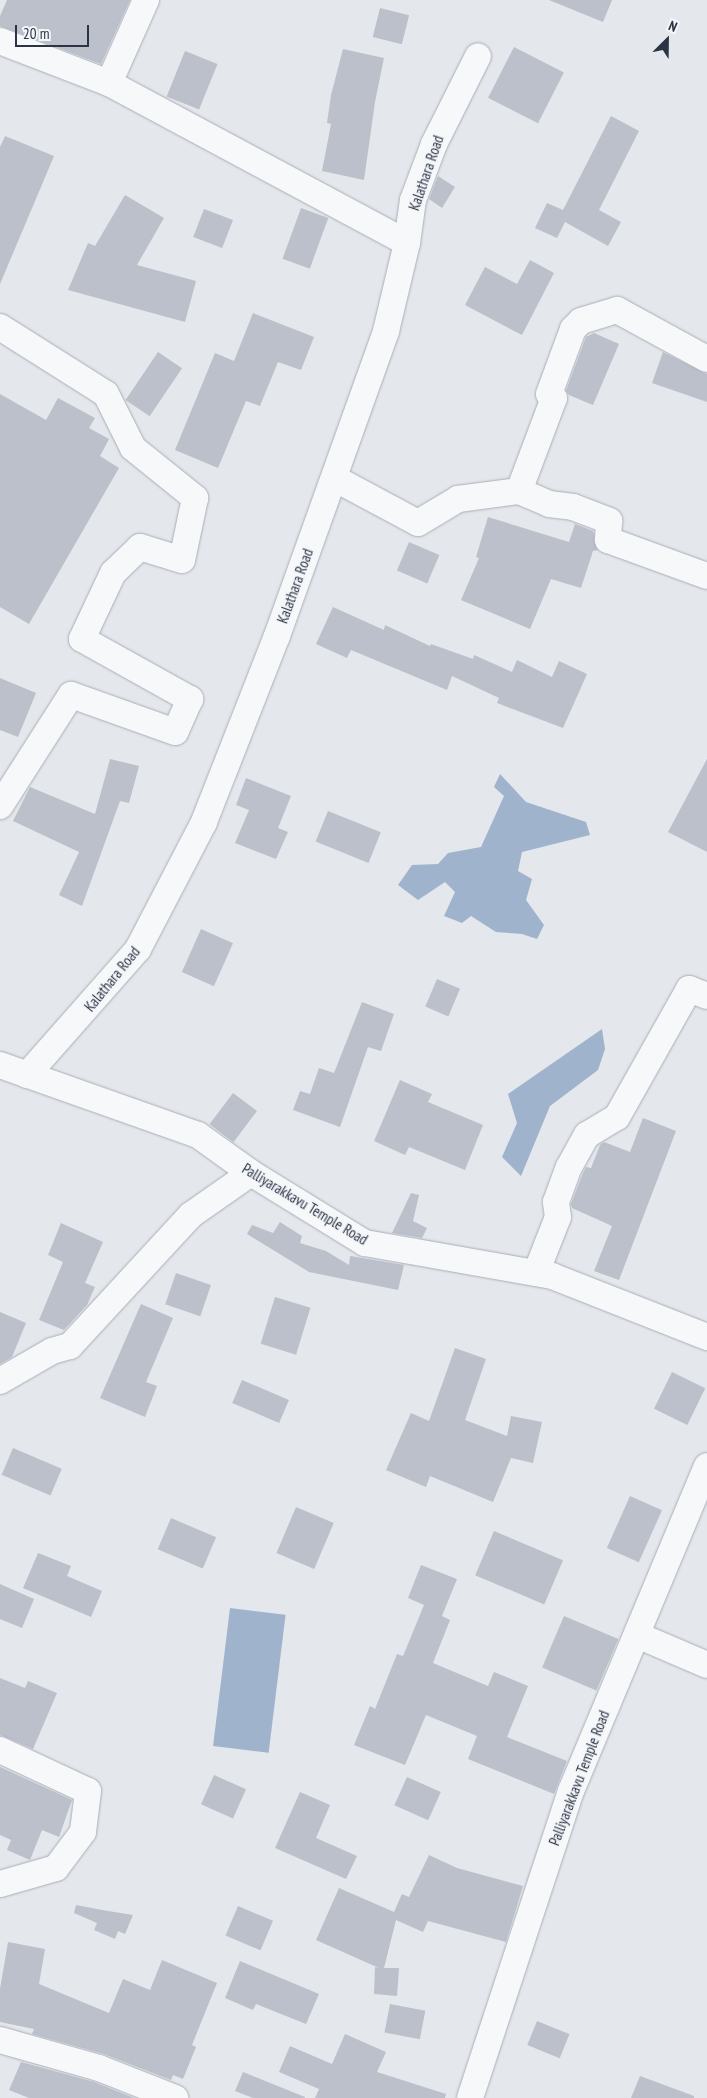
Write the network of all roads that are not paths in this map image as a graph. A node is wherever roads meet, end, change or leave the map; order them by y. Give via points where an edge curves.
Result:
1 (146, 0) edge
2 (0, 41) edge
3 (478, 56) dead end
4 (108, 83) junction
5 (407, 243) junction
6 (0, 327) edge
7 (707, 359) edge
8 (334, 478) junction
9 (519, 491) junction
10 (707, 576) edge
11 (0, 806) edge
12 (707, 996) edge
13 (0, 1065) edge
14 (28, 1075) junction
15 (251, 1173) junction
16 (536, 1273) junction
17 (707, 1336) edge
18 (0, 1382) edge
19 (707, 1466) edge
20 (637, 1635) junction
21 (707, 1665) edge
22 (0, 1750) edge
23 (0, 1884) edge
24 (0, 2040) edge
25 (174, 2098) edge
26 (470, 2098) edge

1 - 4 street
2 - 4 street
3 - 5 street, Kalathara Road via 434,144 413,200
4 - 5 street
5 - 8 street, Kalathara Road via 386,331
6 - 11 street via 106,394 133,448 195,498 182,560 140,546 113,573 82,639 190,699 175,732 71,695
7 - 9 street via 616,310 581,321 573,329 549,394 554,398
8 - 9 street via 418,523 458,499
8 - 14 street, Kalathara Road via 277,636 204,822 138,949
9 - 10 street via 549,504 573,507 609,521 608,540
12 - 16 street via 689,989 617,1117 587,1135 569,1167 556,1202 558,1217
13 - 14 street, Palliyarakkavu Temple Road
14 - 15 street, Palliyarakkavu Temple Road via 198,1135
15 - 16 street, Palliyarakkavu Temple Road via 365,1243
15 - 18 street via 192,1215 70,1346 52,1351
16 - 17 street, Palliyarakkavu Temple Road via 552,1276
19 - 20 street, Palliyarakkavu Temple Road
20 - 21 street
20 - 26 street, Palliyarakkavu Temple Road via 571,1791
22 - 23 street via 88,1791 83,1832 56,1868
24 - 25 street via 99,2068

